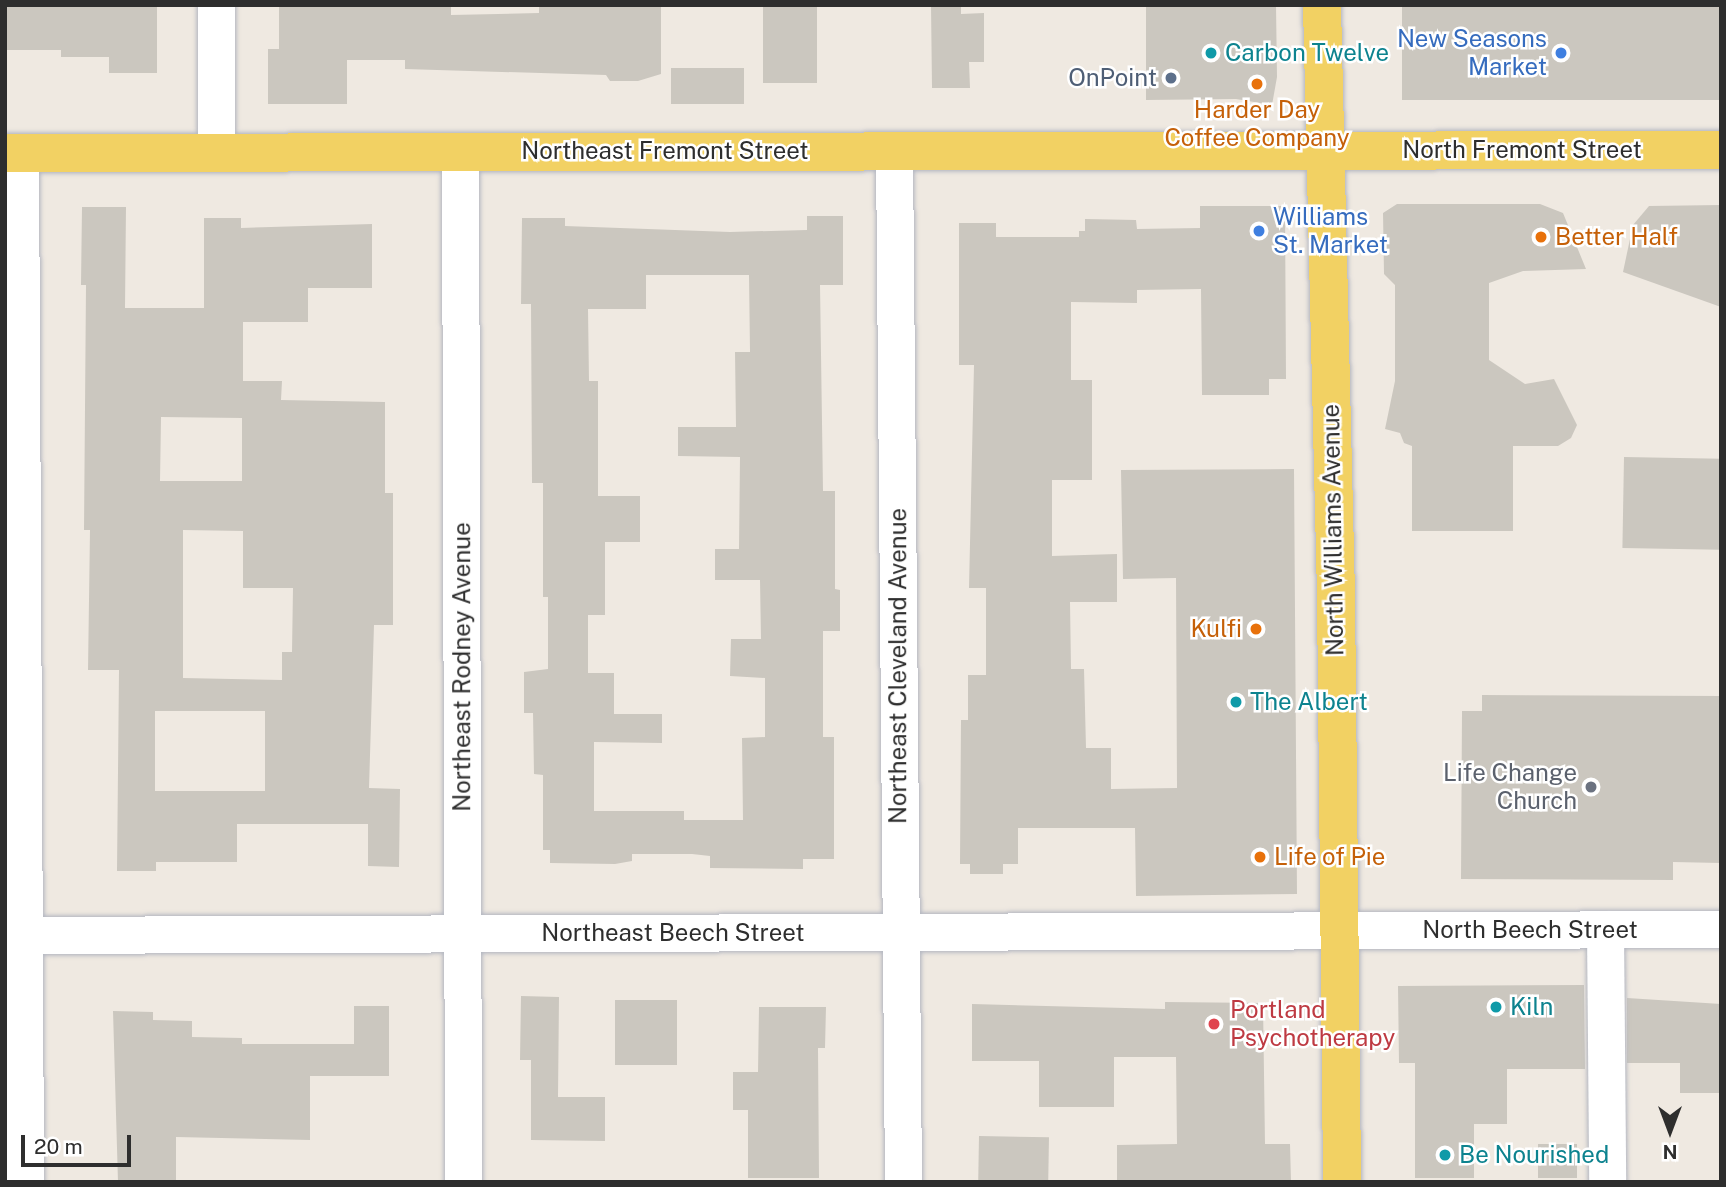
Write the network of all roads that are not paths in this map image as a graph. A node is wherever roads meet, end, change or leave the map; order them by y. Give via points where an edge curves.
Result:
1 (216, 5) edge
2 (1322, 5) edge
3 (1721, 150) edge
4 (894, 151) junction
5 (1324, 151) junction
6 (460, 152) junction
7 (12, 153) edge
8 (216, 153) junction
9 (13, 475) edge
10 (1605, 929) junction
11 (1721, 929) edge
12 (1340, 931) junction
13 (463, 933) junction
14 (901, 933) junction
15 (15, 936) edge
16 (25, 1182) edge
17 (463, 1182) edge
18 (903, 1182) edge
19 (1342, 1182) edge
20 (1607, 1182) edge

1 - 8 street
2 - 5 main road, North Williams Avenue
3 - 5 main road, North Fremont Street
4 - 5 main road, Northeast Fremont Street
4 - 6 main road, Northeast Fremont Street
4 - 14 street, Northeast Cleveland Avenue
5 - 12 main road, North Williams Avenue
6 - 8 main road, Northeast Fremont Street
6 - 13 street, Northeast Rodney Avenue
7 - 8 main road, Northeast Fremont Street
7 - 9 street
9 - 15 street
10 - 11 street, North Beech Street
10 - 12 street, North Beech Street
10 - 20 street
12 - 14 street, Northeast Beech Street
12 - 19 main road, North Williams Avenue
13 - 14 street, Northeast Beech Street
13 - 15 street, Northeast Beech Street
13 - 17 street, Northeast Rodney Avenue
14 - 18 street, Northeast Cleveland Avenue
15 - 16 street

